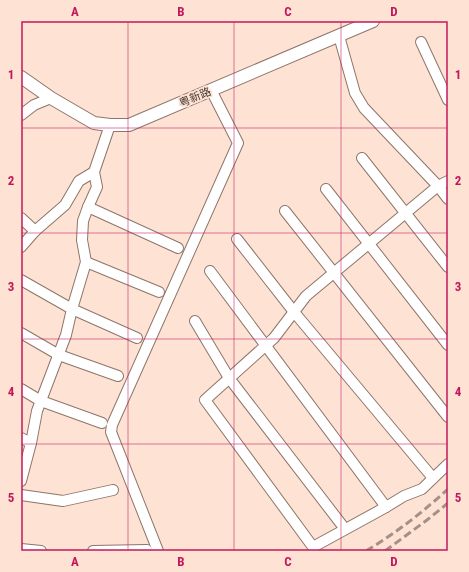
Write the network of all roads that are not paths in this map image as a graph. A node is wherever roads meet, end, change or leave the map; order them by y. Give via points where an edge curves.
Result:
1 (357, 21) edge
2 (373, 21) edge
3 (339, 36) junction
4 (421, 42) dead end
5 (21, 69) edge
6 (21, 77) edge
7 (211, 90) junction
8 (51, 98) junction
9 (448, 100) edge
10 (21, 115) edge
11 (110, 125) junction
12 (362, 158) dead end
13 (94, 172) junction
14 (448, 181) edge
15 (438, 186) junction
16 (326, 189) dead end
17 (448, 199) edge
18 (88, 207) junction
19 (286, 211) dead end
20 (406, 213) junction
21 (21, 218) edge
22 (35, 231) junction
23 (237, 239) dead end
24 (369, 243) junction
25 (21, 247) edge
26 (178, 248) dead end
27 (86, 262) junction
28 (448, 267) edge
29 (210, 271) dead end
30 (334, 273) junction
31 (21, 280) edge
32 (159, 292) dead end
33 (72, 309) junction
34 (294, 312) junction
35 (195, 321) dead end
36 (21, 333) edge
37 (138, 338) dead end
38 (448, 345) edge
39 (265, 346) junction
40 (59, 354) junction
41 (118, 376) dead end
42 (229, 378) junction
43 (21, 389) edge
44 (41, 401) junction
45 (448, 417) edge
46 (102, 424) dead end
47 (21, 438) edge
48 (31, 443) junction
49 (448, 464) edge
50 (433, 478) junction
51 (21, 481) edge
52 (113, 490) dead end
53 (21, 495) edge
54 (386, 507) junction
55 (345, 529) junction
56 (21, 549) edge
57 (147, 550) dead end
58 (41, 551) edge
59 (94, 551) edge
60 (158, 551) edge

1 - 5 street, 粤新路 via 127,118 95,116
2 - 3 street, 粤新路
3 - 7 street, 粤新路
3 - 15 street via 355,93 364,108
4 - 9 street
6 - 8 street, 粤新路
7 - 11 street, 粤新路 via 129,125
7 - 60 street via 238,143 111,432
8 - 10 street via 34,105
8 - 11 street, 粤新路 via 94,122
11 - 13 street
12 - 20 street
13 - 18 street via 97,186
13 - 22 street via 79,180 65,205
14 - 15 street
15 - 17 street
15 - 20 street
16 - 24 street
18 - 26 street
18 - 27 street via 83,220 82,240
19 - 30 street
20 - 24 street
20 - 28 street
21 - 22 street
22 - 25 street
23 - 34 street
24 - 30 street
24 - 38 street
27 - 32 street
27 - 33 street
29 - 39 street
30 - 34 street via 306,296
30 - 45 street
31 - 33 street
33 - 37 street
33 - 40 street
34 - 39 street
34 - 50 street
35 - 42 street
36 - 40 street
39 - 42 street
39 - 54 street
40 - 41 street
40 - 44 street
42 - 55 street
42 - 55 street via 205,400 312,547
43 - 44 street
44 - 46 street
44 - 48 street
47 - 48 street
48 - 51 street
49 - 50 street
50 - 54 street via 422,489
52 - 53 street via 63,501
54 - 55 street
56 - 58 street
57 - 59 street

